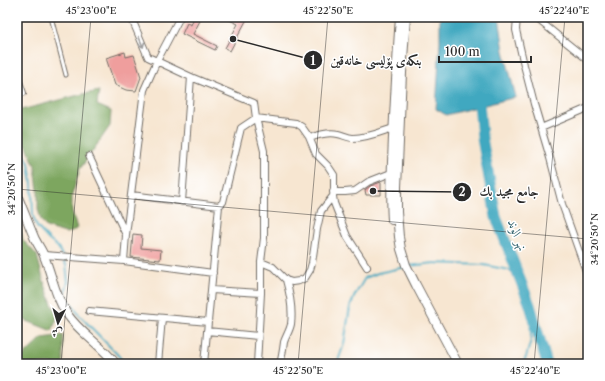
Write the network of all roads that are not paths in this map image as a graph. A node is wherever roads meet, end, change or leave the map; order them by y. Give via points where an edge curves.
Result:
1 (51, 17) edge
2 (131, 17) edge
3 (180, 17) edge
4 (400, 17) edge
5 (406, 17) edge
6 (517, 17) edge
7 (535, 17) edge
8 (588, 60) edge
9 (157, 61) junction
10 (17, 76) edge
11 (66, 76) dead end
12 (191, 77) junction
13 (23, 93) dead end
14 (588, 108) edge
15 (256, 118) junction
16 (393, 128) junction
17 (541, 128) junction
18 (310, 138) junction
19 (89, 156) dead end
20 (391, 173) junction
21 (17, 194) edge
22 (333, 194) junction
23 (131, 195) junction
24 (182, 202) junction
25 (220, 206) junction
26 (126, 235) junction
27 (44, 256) junction
28 (401, 258) junction
29 (124, 261) junction
30 (262, 262) junction
31 (366, 266) dead end
32 (213, 273) junction
33 (588, 277) edge
34 (286, 280) junction
35 (211, 290) junction
36 (261, 293) junction
37 (89, 311) dead end
38 (162, 318) junction
39 (208, 322) junction
40 (207, 331) junction
41 (258, 336) junction
42 (116, 364) edge
43 (158, 364) edge
44 (204, 364) edge
45 (257, 364) edge
46 (280, 364) edge
47 (458, 364) edge

1 - 11 lane
2 -> 9 street via 148,57
3 - 9 street
4 - 16 main road
5 - 28 main road via 396,199
6 - 17 street via 516,30
7 - 8 street
9 - 12 street
9 - 23 street via 144,90
10 - 13 street
12 - 15 street via 254,103
12 - 24 street
14 - 17 street
15 - 18 street via 299,124
15 - 25 street via 241,128
15 - 30 street via 264,152
16 - 18 street via 350,138 334,134
16 - 20 main road
17 - 33 street via 562,204
18 - 22 street via 316,154 334,175
19 - 26 street
20 - 22 street via 368,182 358,190
20 - 28 main road via 392,225 396,250
21 - 27 main road
22 - 31 street via 347,236
22 - 34 street via 320,212 310,270 305,278 298,281
23 - 24 street
23 - 26 street
24 - 25 street
25 - 32 street
26 - 29 street
27 - 29 street
27 - 42 main road via 66,313
28 - 47 main road
29 - 32 street
30 - 34 street
30 - 36 street
32 - 35 street
34 - 46 street via 290,293 291,324
35 - 36 street
35 - 39 street
36 - 41 street
37 - 38 street
38 - 39 street
38 - 43 street
39 - 40 street
40 - 41 street
40 - 44 street
41 - 45 street

